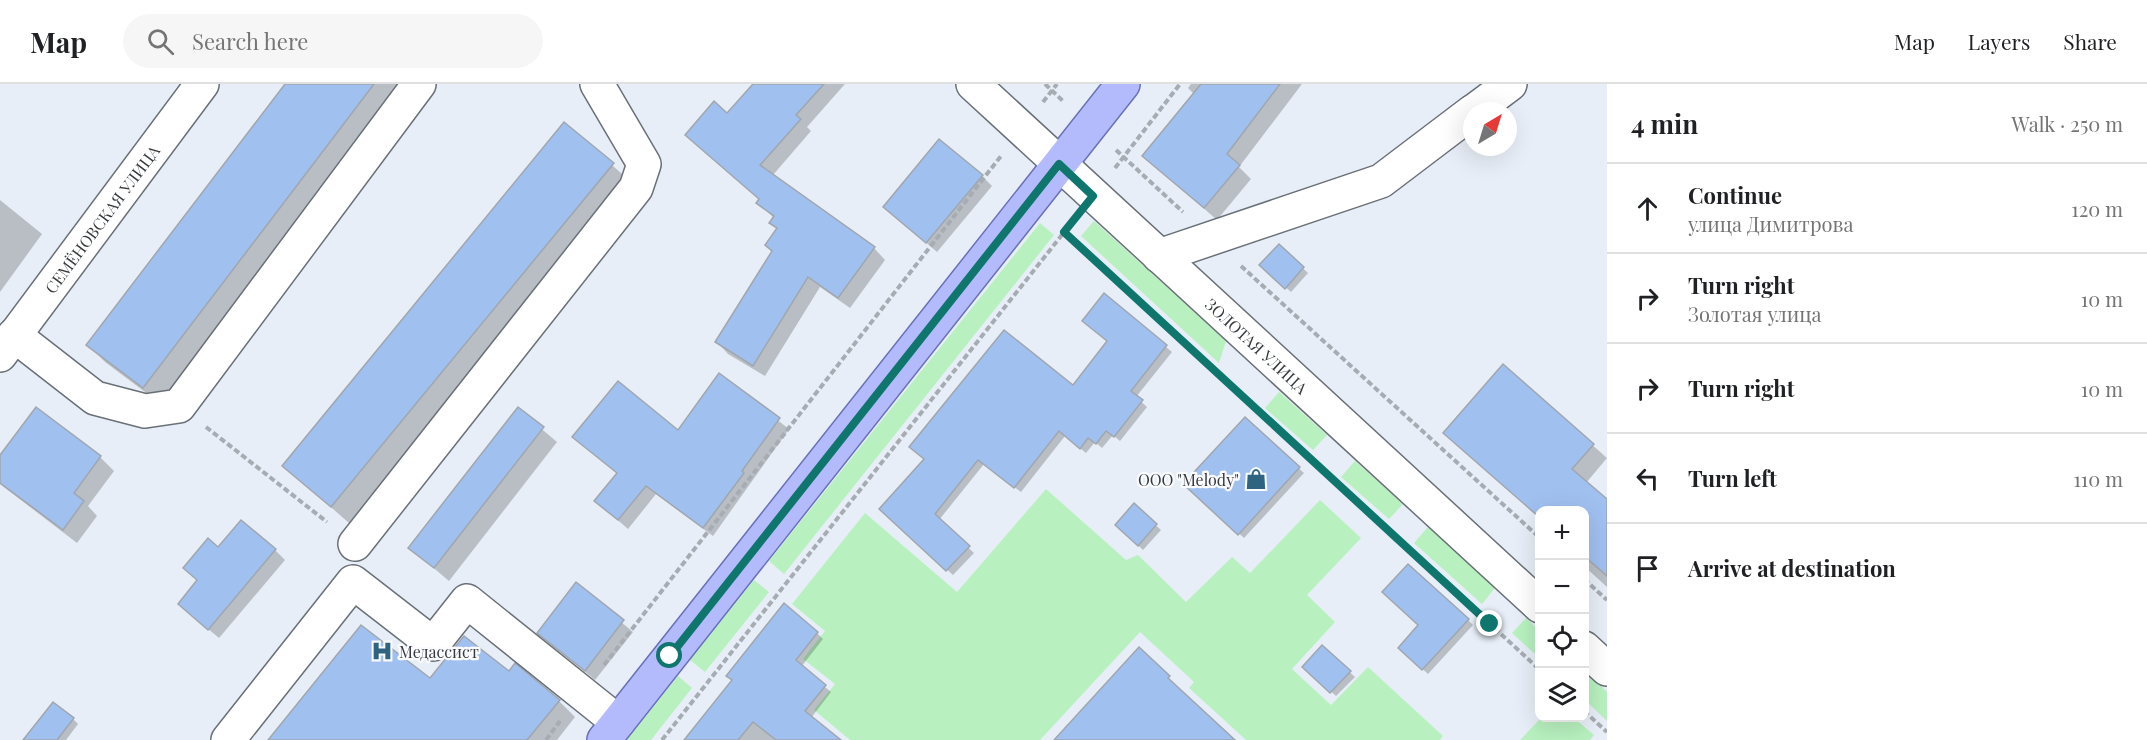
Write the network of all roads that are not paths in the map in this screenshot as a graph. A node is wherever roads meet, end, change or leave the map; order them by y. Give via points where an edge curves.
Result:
1 (202, 84) edge
2 (419, 84) edge
3 (597, 84) edge
4 (973, 84) edge
5 (1123, 84) edge
6 (1510, 84) edge
7 (1486, 102) edge
8 (1463, 120) edge
9 (1059, 164) junction
10 (1159, 256) junction
11 (7, 345) edge
12 (355, 544) road end
13 (1535, 602) edge
14 (1589, 653) edge
15 (1607, 669) edge
16 (611, 731) edge
17 (228, 740) edge

1 - 11 street, СЕМЁНОВСКАЯ УЛИЦА
2 - 11 street via 179,406 145,411 95,398
3 - 12 street via 644,164 636,188
4 - 9 street, ЗОЛОТАЯ УЛИЦА
5 - 9 main road
6 - 7 street
8 - 10 street via 1381,181
9 - 10 street, ЗОЛОТАЯ УЛИЦА
9 - 16 main road
10 - 13 street, ЗОЛОТАЯ УЛИЦА
14 - 15 street
16 - 17 street via 467,601 433,644 354,582

